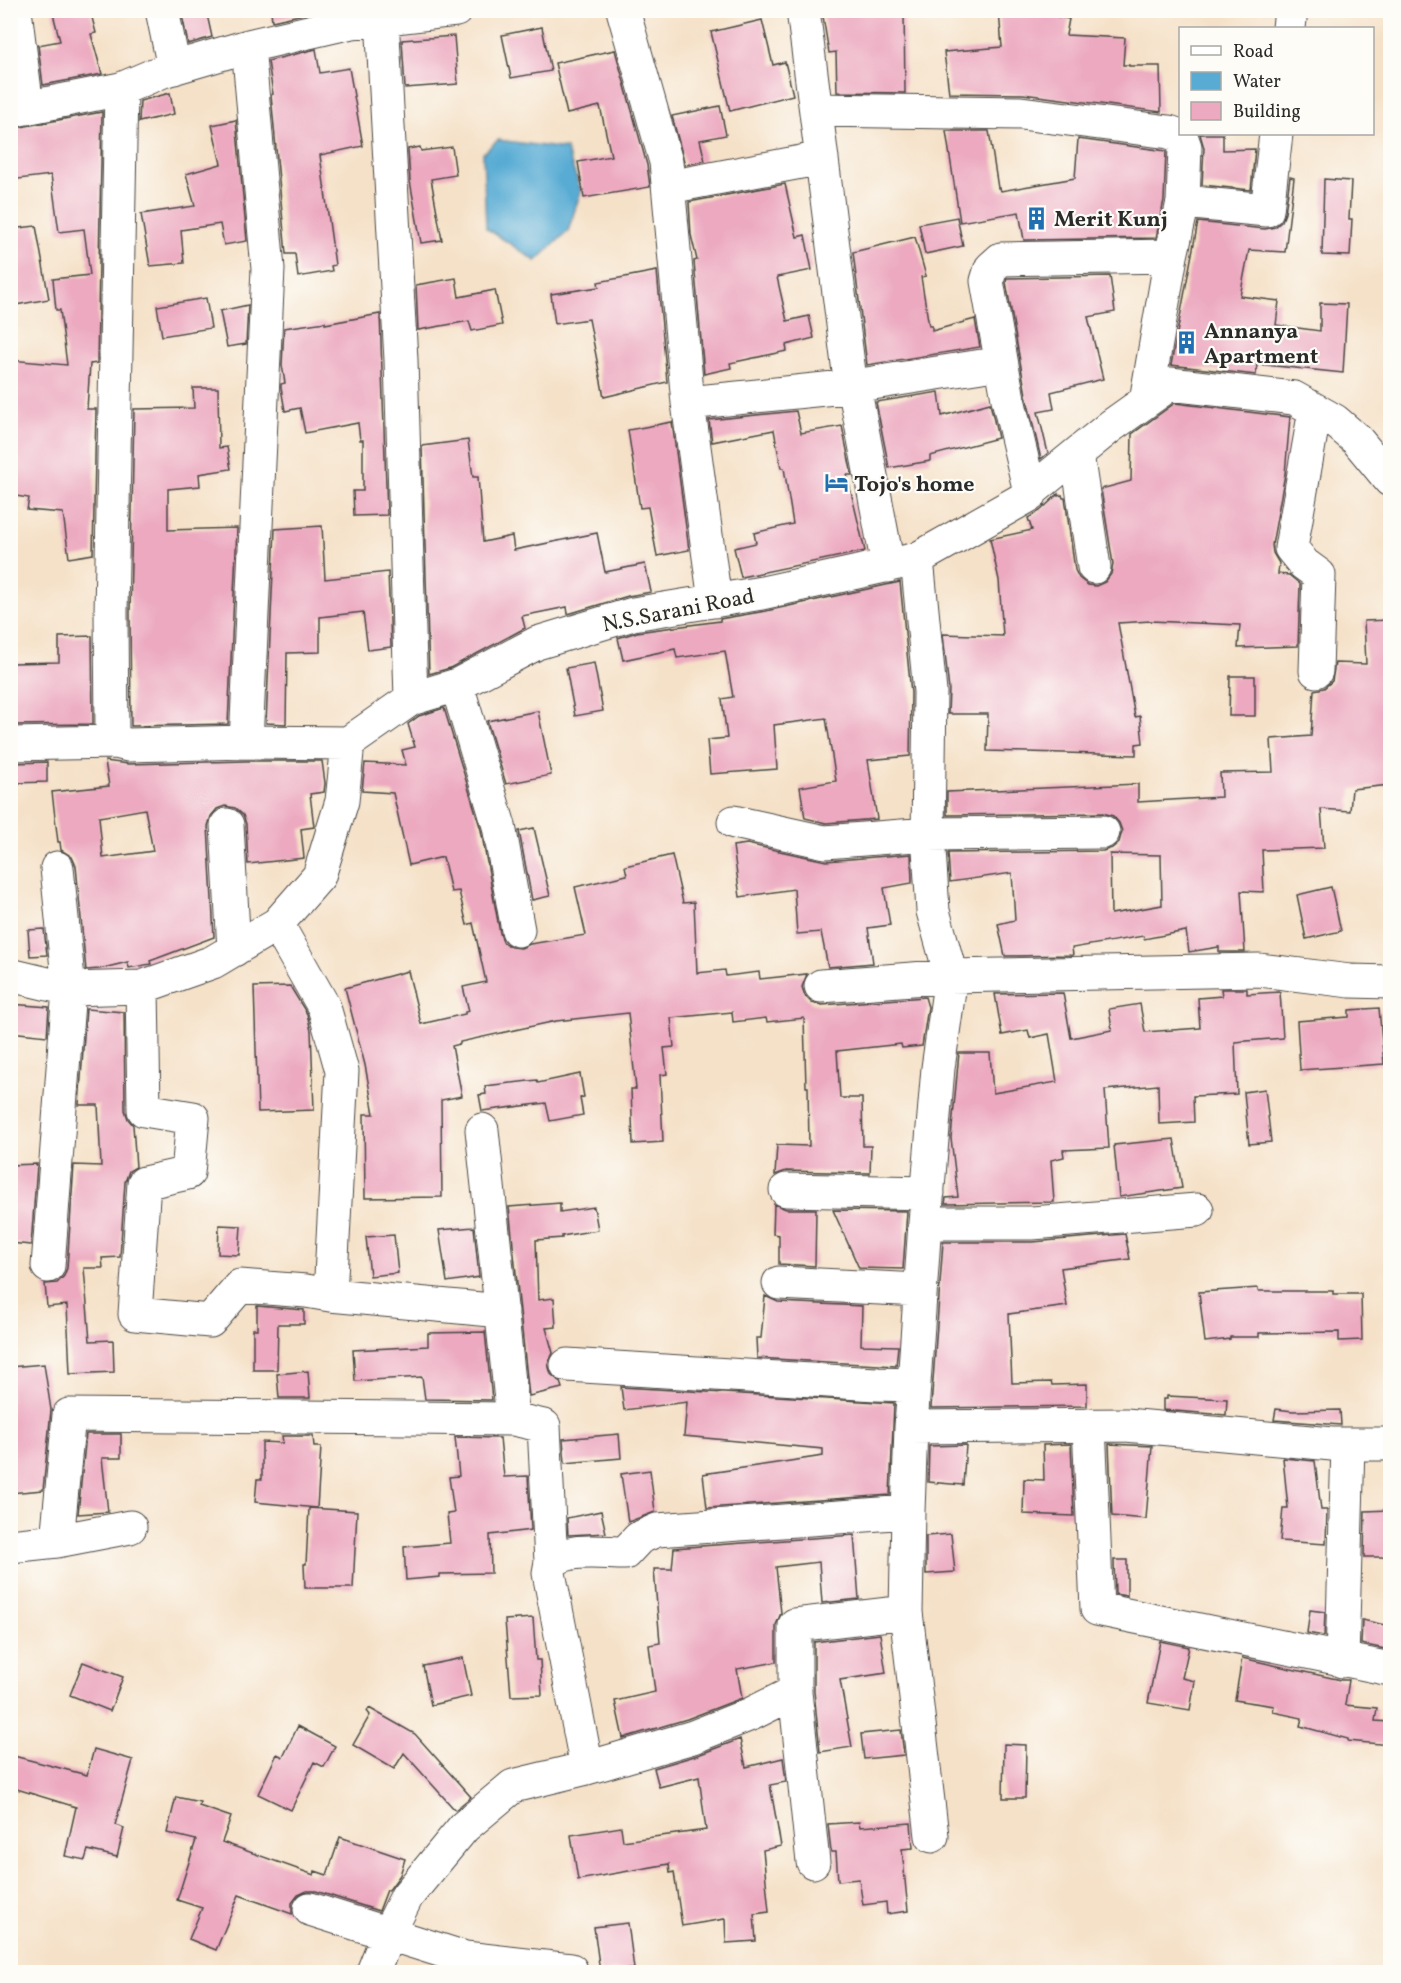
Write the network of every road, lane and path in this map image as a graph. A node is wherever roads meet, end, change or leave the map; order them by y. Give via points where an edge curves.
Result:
1 (15, 10) edge
2 (162, 10) edge
3 (456, 10) edge
4 (623, 10) edge
5 (803, 10) edge
6 (1291, 10) edge
7 (382, 18) junction
8 (1289, 27) edge
9 (248, 46) junction
10 (174, 68) junction
11 (121, 89) junction
12 (19, 110) edge
13 (816, 110) junction
14 (1276, 135) edge
15 (822, 158) junction
16 (669, 188) junction
17 (1183, 202) junction
18 (1171, 256) junction
19 (1001, 363) junction
20 (854, 386) junction
21 (1146, 401) junction
22 (688, 403) junction
23 (1315, 410) junction
24 (1077, 454) junction
25 (1390, 480) edge
26 (1030, 492) junction
27 (902, 563) junction
28 (1094, 567) dead end
29 (715, 600) junction
30 (1316, 671) dead end
31 (457, 685) junction
32 (411, 699) junction
33 (116, 742) junction
34 (246, 742) junction
35 (348, 743) junction
36 (10, 744) edge
37 (734, 822) dead end
38 (227, 825) dead end
39 (1103, 832) dead end
40 (928, 834) junction
41 (57, 868) dead end
42 (277, 924) junction
43 (518, 930) dead end
44 (234, 950) junction
45 (10, 975) edge
46 (951, 976) junction
47 (1390, 982) edge
48 (821, 986) dead end
49 (142, 987) junction
50 (69, 989) junction
51 (482, 1130) dead end
52 (786, 1190) dead end
53 (926, 1208) junction
54 (1197, 1210) dead end
55 (48, 1266) dead end
56 (779, 1283) dead end
57 (920, 1290) junction
58 (330, 1295) junction
59 (502, 1311) junction
60 (567, 1365) dead end
61 (913, 1384) junction
62 (513, 1419) junction
63 (1089, 1425) junction
64 (911, 1427) junction
65 (1390, 1443) edge
66 (1348, 1444) junction
67 (908, 1512) junction
68 (130, 1527) dead end
69 (57, 1541) junction
70 (10, 1546) edge
71 (550, 1562) junction
72 (906, 1612) junction
73 (1342, 1661) junction
74 (1390, 1669) edge
75 (795, 1692) junction
76 (587, 1768) junction
77 (932, 1836) dead end
78 (813, 1862) dead end
79 (310, 1909) dead end
80 (388, 1934) junction
81 (571, 1970) dead end
82 (373, 1972) edge

1 - 12 street
2 - 10 street
3 - 7 street
4 - 16 street via 666,162
5 - 13 street
6 - 8 street
7 - 9 street
7 - 32 street via 401,360
9 - 10 street
9 - 34 street via 268,268
10 - 11 street
11 - 12 street
11 - 33 street via 111,613 112,734
13 - 15 street
13 - 17 street via 1021,113 1169,132 1181,136 1185,147
14 - 17 street via 1267,210
15 - 16 street
15 - 20 street via 849,372
16 - 22 street
17 - 18 street
18 - 19 street via 1001,259 991,268 987,281
18 - 21 street
19 - 20 street
19 - 26 street
20 - 22 street
20 - 27 street
21 - 23 street, N.S.Sarani Road via 1170,384 1293,398
21 - 24 street, N.S.Sarani Road
22 - 29 street
23 - 25 street, N.S.Sarani Road via 1357,440
23 - 30 street via 1291,548 1319,575
24 - 26 street, N.S.Sarani Road
24 - 28 street
26 - 27 street, N.S.Sarani Road
27 - 29 street, N.S.Sarani Road
27 - 40 street via 930,692
29 - 31 street, N.S.Sarani Road via 633,614 537,643
31 - 32 street, N.S.Sarani Road
31 - 43 street via 499,826
32 - 35 street, N.S.Sarani Road
33 - 34 street
33 - 36 street
34 - 35 street
35 - 42 street via 342,801 320,876
37 - 40 street via 825,842
38 - 44 street
39 - 40 street
40 - 46 street via 933,911
41 - 50 street
42 - 44 street
42 - 58 street via 324,1007 342,1071
44 - 49 street via 213,962
45 - 50 street
46 - 47 street via 1259,970
46 - 48 street
46 - 53 street via 938,1068
49 - 50 street
49 - 58 street via 144,1110 193,1118 188,1173 144,1183 135,1314 210,1321 240,1286
50 - 55 street
51 - 59 street
52 - 53 street
53 - 54 street via 1032,1222
53 - 57 street
56 - 57 street
57 - 61 street
58 - 59 street
59 - 62 street
60 - 61 street
61 - 64 street
62 - 69 street via 69,1415
62 - 71 street via 544,1426
63 - 64 street
63 - 66 street
63 - 73 street via 1097,1609
64 - 67 street
65 - 66 street
66 - 73 street
67 - 71 street via 657,1530 639,1538 625,1553 574,1553
67 - 72 street
68 - 69 street
69 - 70 street
71 - 76 street
72 - 75 street via 795,1625
72 - 77 street
73 - 74 street
75 - 76 street via 693,1737
75 - 78 street
76 - 80 street via 513,1786 464,1827 406,1896
79 - 80 street
80 - 81 street via 465,1958
80 - 82 street

